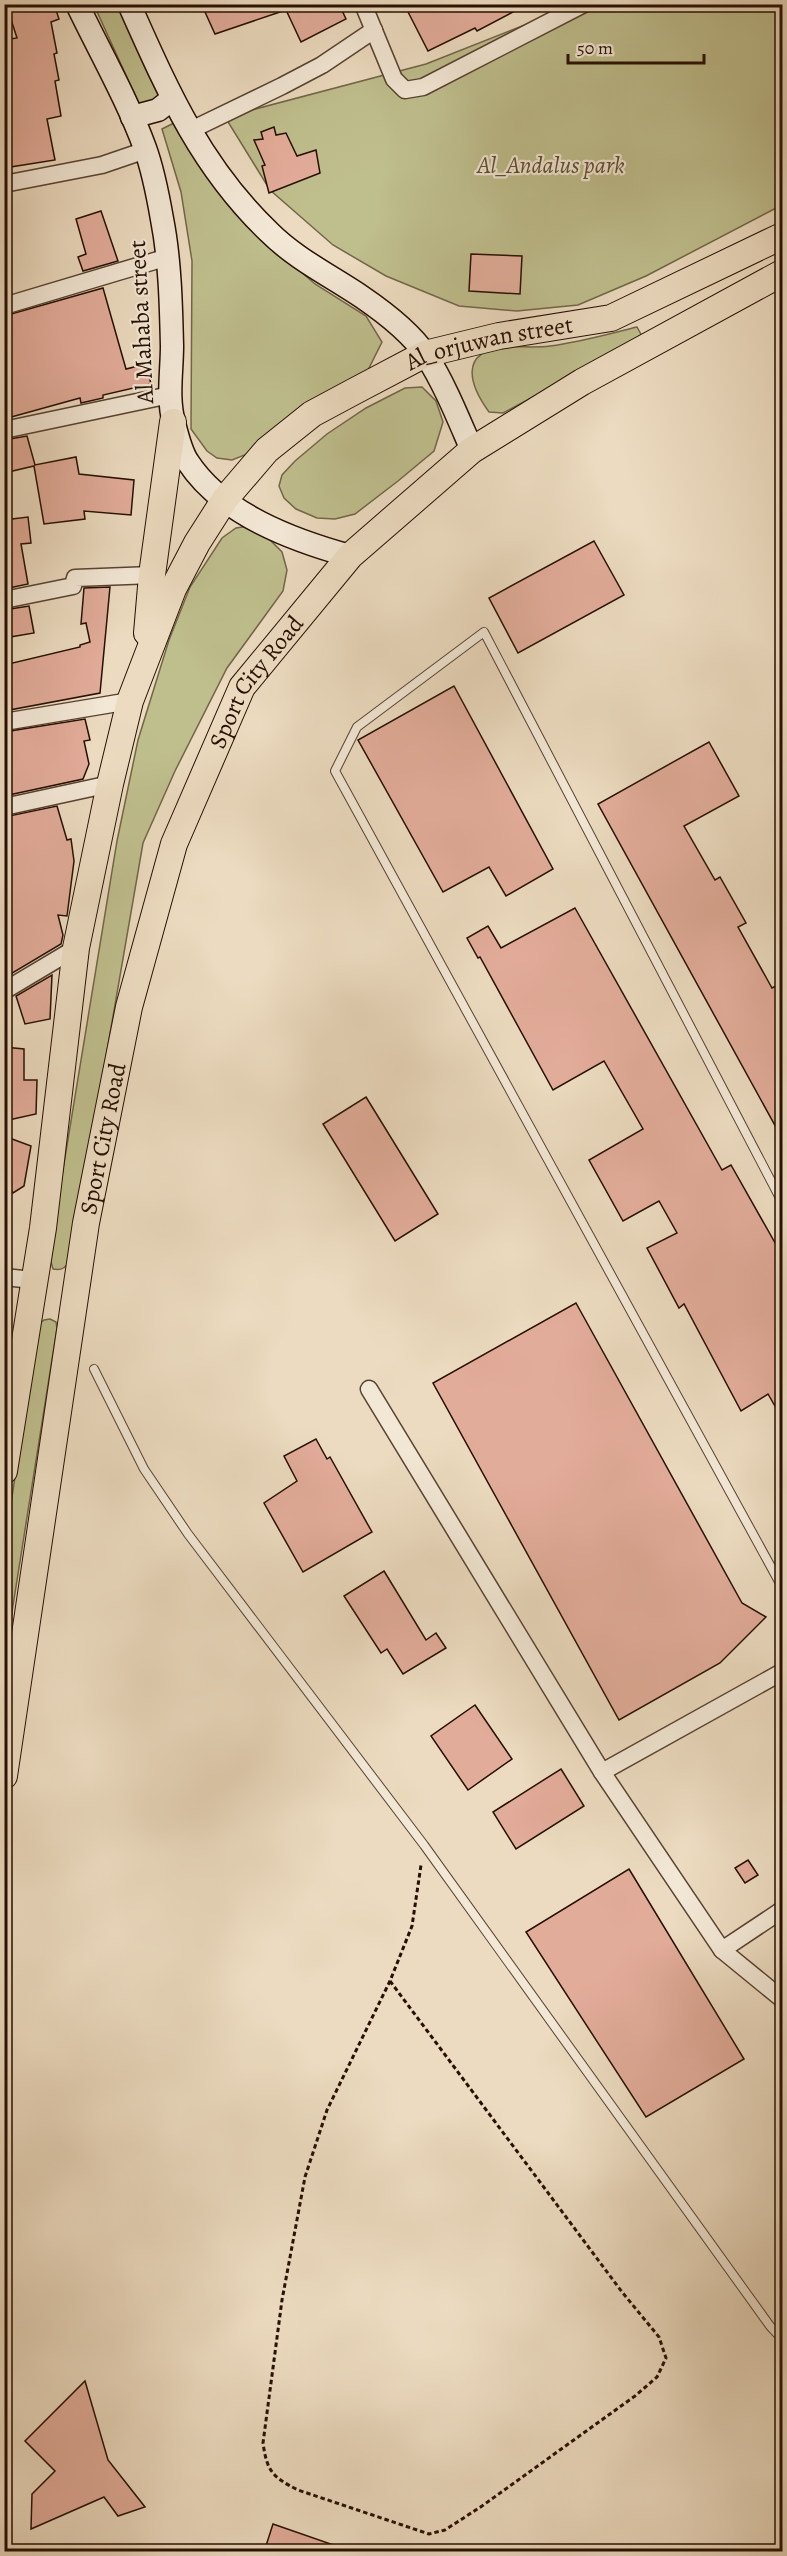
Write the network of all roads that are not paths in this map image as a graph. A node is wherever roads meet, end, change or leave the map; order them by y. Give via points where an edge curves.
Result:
1 (77, 4) edge
2 (129, 4) edge
3 (363, 4) edge
4 (584, 4) edge
5 (374, 30) junction
6 (172, 99) junction
7 (132, 117) junction
8 (189, 131) junction
9 (146, 150) junction
10 (4, 184) edge
11 (783, 236) edge
12 (168, 257) junction
13 (783, 273) edge
14 (4, 306) edge
15 (425, 354) junction
16 (170, 395) junction
17 (173, 422) junction
18 (4, 430) edge
19 (472, 450) junction
20 (225, 499) junction
21 (350, 556) junction
22 (152, 575) junction
23 (4, 600) edge
24 (145, 663) junction
25 (130, 701) junction
26 (4, 722) edge
27 (110, 784) junction
28 (4, 807) edge
29 (76, 948) junction
30 (4, 991) edge
31 (783, 1202) edge
32 (4, 1277) edge
33 (33, 1280) junction
34 (94, 1369) dead end
35 (369, 1389) dead end
36 (4, 1471) edge
37 (783, 1587) edge
38 (783, 1672) edge
39 (602, 1772) junction
40 (4, 1776) edge
41 (783, 1911) edge
42 (722, 1950) junction
43 (783, 2000) edge
44 (783, 2339) edge
45 (783, 2544) edge
46 (772, 2552) edge

1 - 7 main road, Al Mahaba street
2 - 6 main road
3 - 5 street
4 - 5 street via 423,87 405,90 394,79
5 - 8 street via 322,65
6 - 7 main road via 158,110
6 - 8 main road
7 - 9 main road, Al Mahaba street
8 - 15 main road via 234,194 270,233 364,298
9 - 10 street via 102,165
9 - 12 main road, Al Mahaba street
11 - 15 main road, Al_orjuwan street via 611,318 499,336
12 - 14 street
12 - 16 main road, Al Mahaba street
13 - 19 main road via 582,382
15 - 19 main road
15 - 20 main road, Al_orjuwan street via 312,414 267,450
16 - 17 main road, Al Mahaba street
16 - 18 street
17 - 20 main road, Al Mahaba street via 186,460
17 - 22 main road
19 - 21 main road
20 - 21 main road, Al Mahaba street via 289,536
20 - 24 main road, Sport City Road via 173,589
21 - 40 main road, Sport City Road via 242,687 174,844 129,1006 86,1223
22 - 23 street via 75,578 73,586
22 - 24 main road
24 - 25 main road, Sport City Road
25 - 26 street
25 - 27 main road, Sport City Road
27 - 28 street
27 - 29 main road, Sport City Road
29 - 30 street
29 - 33 main road, Sport City Road via 43,1228
31 - 37 lane via 484,632 357,727 334,771
32 - 33 street
33 - 36 main road, Sport City Road
34 - 44 lane via 144,1469 188,1534 424,1845
35 - 39 street
38 - 39 street
39 - 42 street
41 - 42 street
42 - 43 street
45 - 46 lane

